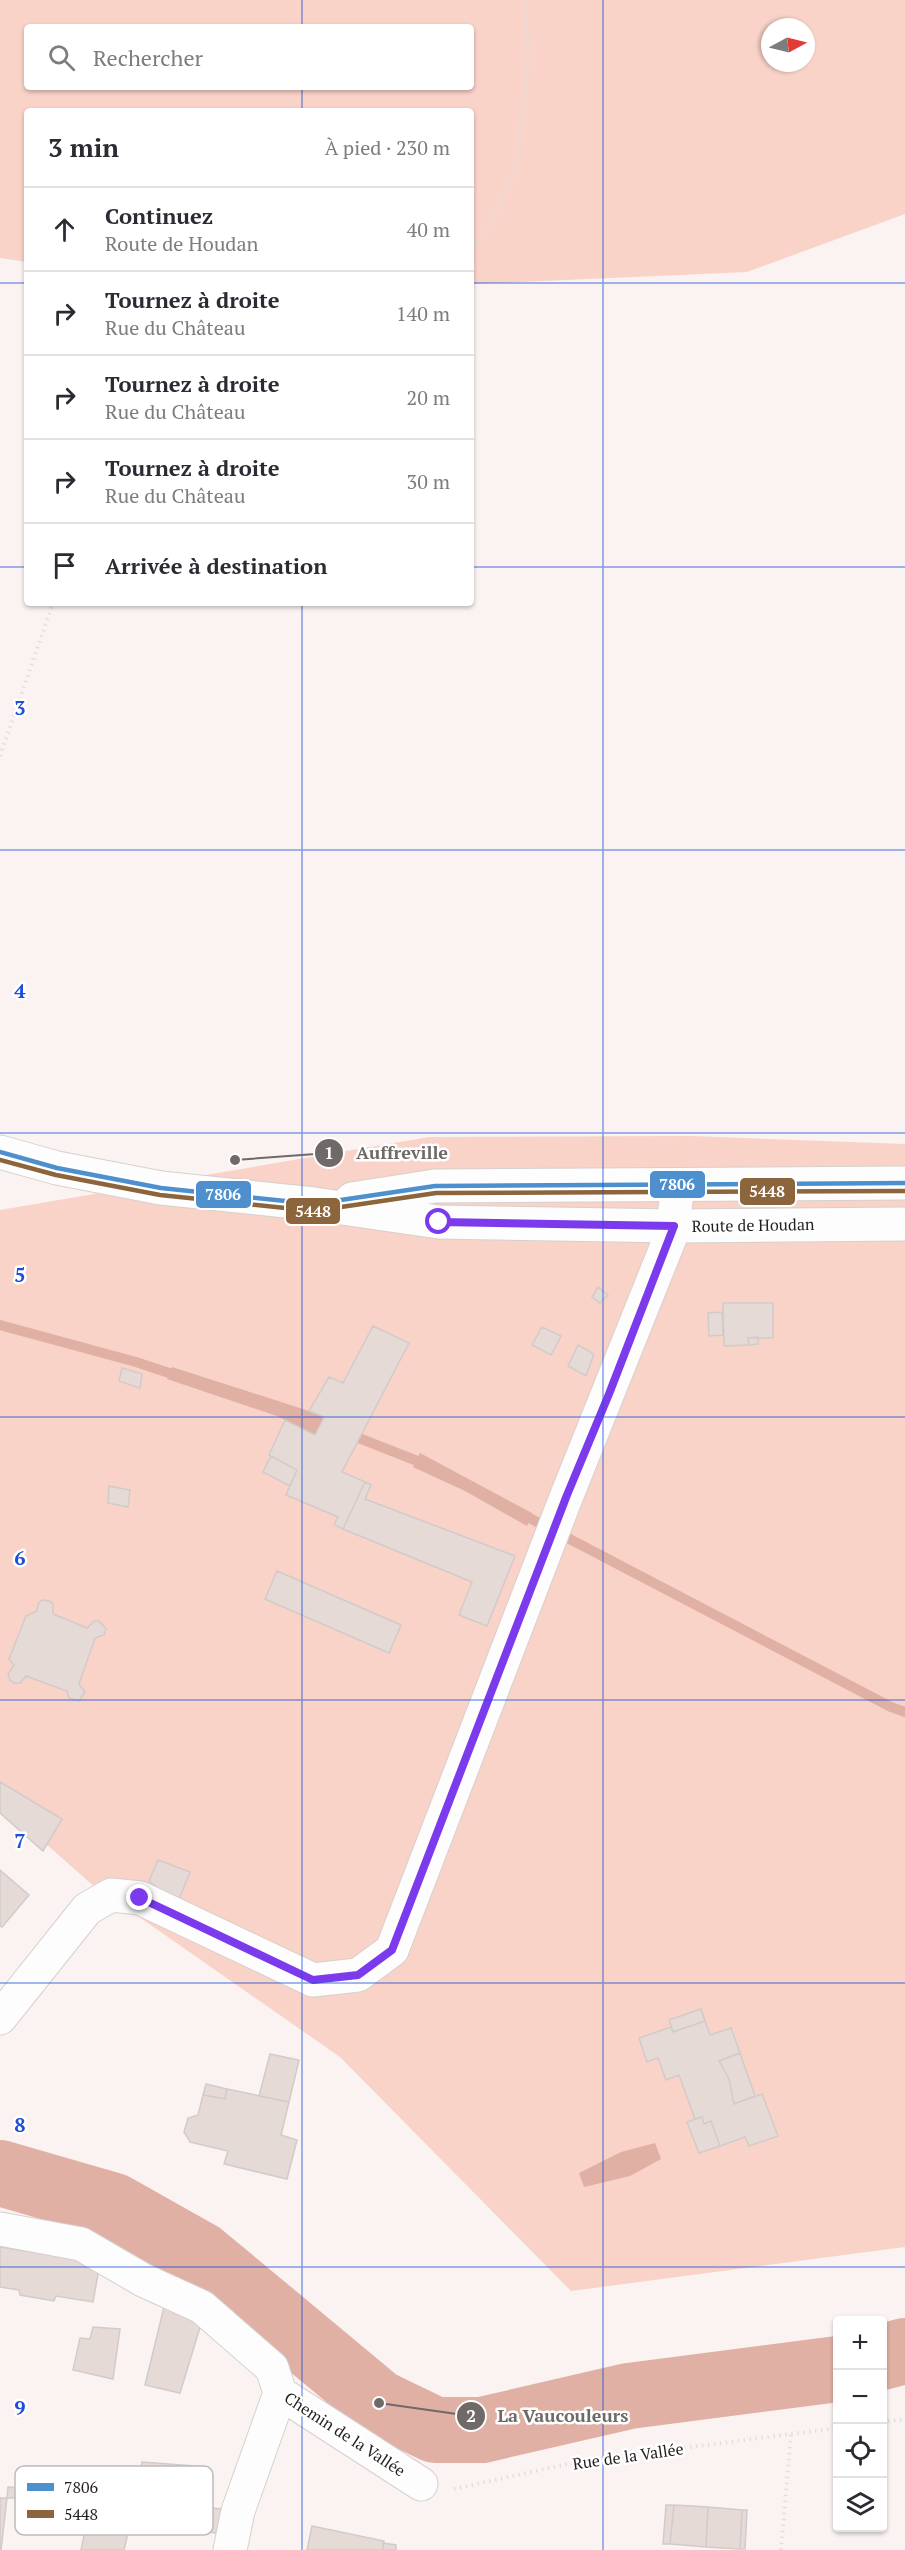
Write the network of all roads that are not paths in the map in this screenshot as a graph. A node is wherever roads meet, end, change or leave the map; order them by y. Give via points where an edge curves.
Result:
1 (0, 1152) edge
2 (905, 1183) edge
3 (678, 1185) junction
4 (314, 1204) junction
5 (905, 1224) edge
6 (674, 1226) junction
7 (0, 2018) edge
8 (0, 2229) edge
9 (280, 2393) junction
10 (421, 2484) road end
11 (230, 2550) edge

1 - 4 street, Route de Houdan via 57,1168 161,1188
2 - 3 street, Route de Houdan
3 - 4 street, Route de Houdan via 435,1186
3 - 6 street
4 - 6 street, Route de Houdan via 439,1222
5 - 6 street, Route de Houdan
6 - 7 street via 392,1950 358,1975 313,1980 140,1898 111,1895 87,1909
8 - 9 street, Chemin de la Vallée via 81,2244 143,2280 202,2307 272,2368
9 - 10 street, Chemin de la Vallée
9 - 11 street via 238,2511

